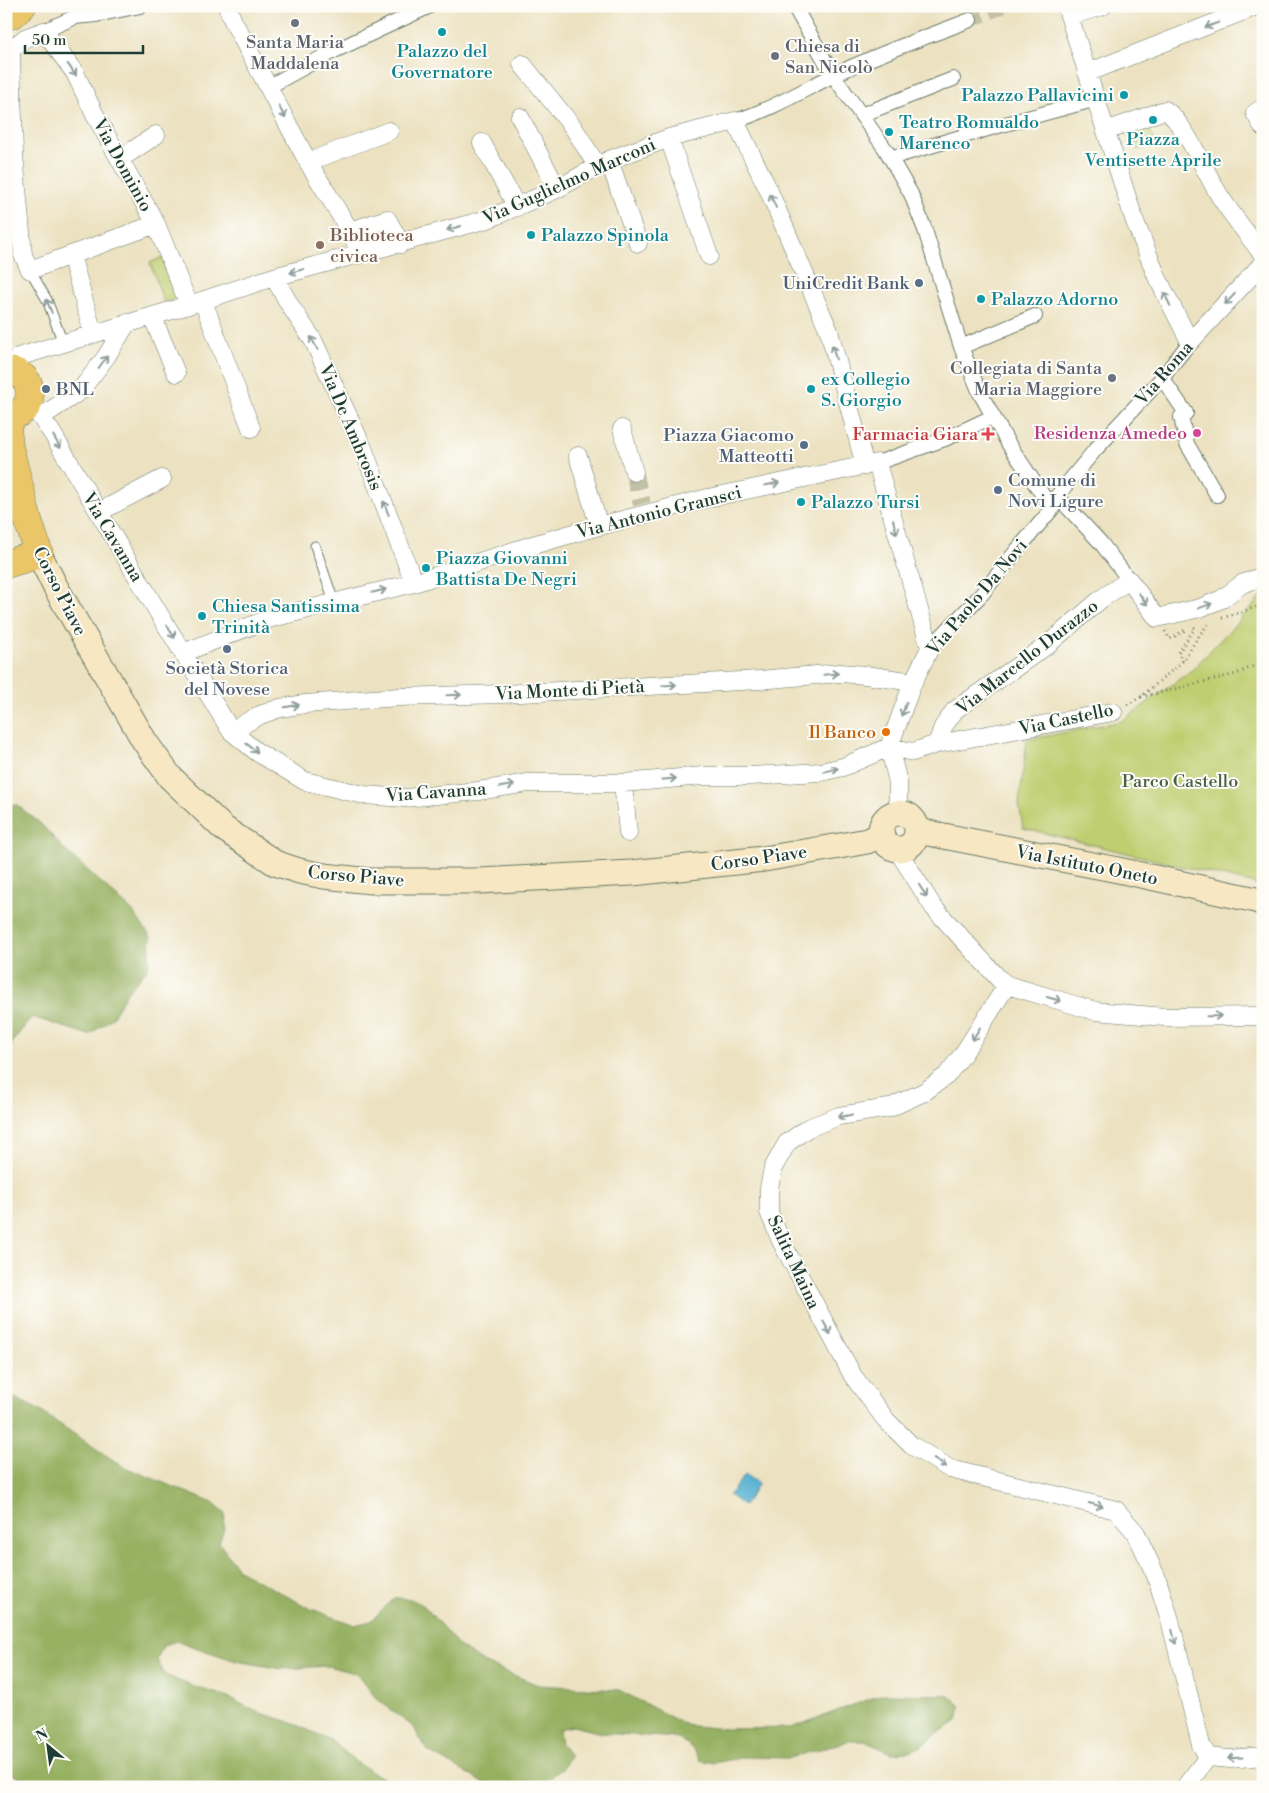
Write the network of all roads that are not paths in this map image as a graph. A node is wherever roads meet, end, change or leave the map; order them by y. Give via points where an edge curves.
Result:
1 (22, 6) edge
2 (140, 6) edge
3 (228, 6) edge
4 (430, 6) edge
5 (794, 6) edge
6 (1103, 6) edge
7 (1257, 6) edge
8 (1068, 11) edge
9 (6, 16) edge
10 (970, 20) tunnel mouth
11 (45, 31) junction
12 (522, 64) dead end
13 (1087, 72) junction
14 (833, 75) junction
15 (953, 79) dead end
16 (268, 87) junction
17 (1093, 100) dead end
18 (1263, 108) edge
19 (860, 114) junction
20 (520, 117) dead end
21 (735, 120) junction
22 (1263, 127) edge
23 (390, 131) dead end
24 (1106, 131) junction
25 (156, 135) dead end
26 (669, 138) junction
27 (482, 143) dead end
28 (890, 158) junction
29 (120, 159) junction
30 (308, 162) junction
31 (604, 163) junction
32 (556, 189) junction
33 (516, 207) junction
34 (156, 224) junction
35 (350, 231) junction
36 (401, 244) junction
37 (638, 244) dead end
38 (361, 254) junction
39 (71, 255) junction
40 (1263, 255) edge
41 (709, 256) dead end
42 (1263, 263) edge
43 (30, 270) junction
44 (274, 277) junction
45 (196, 303) junction
46 (152, 316) junction
47 (1035, 316) dead end
48 (127, 323) junction
49 (93, 333) junction
50 (1190, 342) junction
51 (63, 343) junction
52 (961, 347) junction
53 (10, 359) edge
54 (176, 373) dead end
55 (1162, 378) junction
56 (22, 412) edge
57 (992, 417) junction
58 (251, 428) dead end
59 (622, 428) dead end
60 (578, 456) dead end
61 (871, 465) junction
62 (634, 472) tunnel mouth
63 (162, 479) dead end
64 (1217, 495) dead end
65 (1055, 503) junction
66 (99, 512) junction
67 (599, 526) junction
68 (315, 546) dead end
69 (39, 554) junction
70 (6, 564) edge
71 (1263, 576) edge
72 (1129, 580) junction
73 (414, 583) junction
74 (334, 602) junction
75 (930, 648) junction
76 (183, 652) junction
77 (913, 682) junction
78 (1113, 712) road end
79 (231, 731) junction
80 (937, 744) junction
81 (889, 747) junction
82 (623, 783) junction
83 (898, 813) junction
84 (918, 832) junction
85 (628, 833) dead end
86 (890, 842) junction
87 (1261, 901) edge
88 (1007, 985) junction
89 (1263, 1016) edge
90 (1263, 1756) edge
91 (1208, 1757) junction
92 (1185, 1787) edge

1 - 9 main road
2 - 11 street via 75,17
3 - 16 street
4 - 16 street via 330,53
5 - 14 street
6 - 8 street
7 -> 13 street
8 - 13 street
10 - 14 street, Via Guglielmo Marconi
11 -> 29 street, Via Dominio via 75,73
11 - 43 street via 25,38 11,50 14,154 23,255
12 - 31 street
13 - 24 street
14 - 19 street
14 - 21 street, Via Guglielmo Marconi via 774,106
15 - 19 street
16 -> 30 street
17 - 28 street
18 - 22 street via 1255,113
19 - 28 street
20 - 32 street
21 - 26 street, Via Guglielmo Marconi
61 -> 21 street via 829,332
23 - 30 street
24 - 40 street via 1165,110 1170,113 1224,203
50 -> 24 street via 1157,277 1134,219
25 - 29 street
26 - 31 street, Via Guglielmo Marconi
26 - 41 street
27 - 33 street
28 - 52 street via 920,213
29 - 34 street, Via Dominio
30 - 35 street
31 - 32 street, Via Guglielmo Marconi
31 - 37 street
32 - 33 street, Via Guglielmo Marconi
33 -> 36 street, Via Guglielmo Marconi via 488,219
34 - 39 street
34 - 45 street, Via Dominio
35 - 36 street via 387,219
35 - 38 street
36 - 38 street, Via Guglielmo Marconi
38 -> 44 street, Via Guglielmo Marconi
39 - 43 street
39 - 49 street
42 -> 50 street, Via Roma
51 -> 43 lane via 47,300
44 - 45 street, Via Guglielmo Marconi
73 -> 44 street, Via De Ambrosis via 351,421 313,340
45 - 46 street, Via Guglielmo Marconi
45 - 58 street, Via Dominio
46 - 48 street, Via Guglielmo Marconi
46 - 54 street
47 - 52 street
48 - 49 street, Via Guglielmo Marconi
56 -> 48 street via 80,391
49 - 51 street, Via Guglielmo Marconi
50 - 55 street, Via Roma
51 - 53 street, Via Guglielmo Marconi
52 - 57 street
53 - 56 main road, Corso Piave via 27,381 31,394
55 - 64 street via 1186,413 1181,417 1188,444
55 - 65 street, Via Roma via 1095,450
56 -> 66 street, Via Cavanna
56 - 69 main road, Corso Piave via 7,428 11,454
57 - 61 street, Via Antonio Gramsci via 946,439
57 - 65 street
59 - 62 street
60 - 67 street
67 -> 61 street, Via Antonio Gramsci via 644,509
61 -> 75 street
63 - 66 street
65 - 72 street via 1101,543
65 - 75 street, Via Paolo Da Novi via 981,595
66 -> 76 street, Via Cavanna
67 - 73 street, Via Antonio Gramsci
68 - 74 lane
69 - 70 main road
69 - 86 main road, Corso Piave via 145,742 170,777 223,828 275,863 324,876 371,881 480,881 632,873 764,859 867,841
72 -> 71 street via 1157,618 1200,608
72 - 80 street, Via Marcello Durazzo via 1101,599 1046,646 955,710 943,727
74 -> 73 street, Via Antonio Gramsci
74 - 76 street, Via Antonio Gramsci via 268,619
75 - 77 street, Via Paolo Da Novi
76 - 79 street, Via Cavanna
79 -> 77 street, Via Monte di Pietà via 260,715 304,704 840,673
77 -> 81 street, Via Paolo Da Novi
78 - 80 street, Via Castello
79 -> 82 street, Via Cavanna via 256,752 305,781 364,795 405,798 528,783
80 - 81 street, Via Castello via 912,752
82 -> 81 street, Via Cavanna via 703,776 821,772 843,767
81 - 83 street via 898,782
82 - 85 street
83 - 84 main road via 914,820
83 - 86 main road via 890,815 882,827
84 - 86 main road via 906,848
84 - 87 main road, Via Istituto Oneto
86 -> 88 street via 934,908
88 -> 89 street via 1095,1011 1166,1017
88 -> 91 street, Salita Maina via 946,1076 924,1092 889,1108 839,1116 808,1128 787,1143 774,1168 769,1188 769,1212 781,1241 853,1376 886,1420 911,1445 950,1469 1116,1510 1136,1533 1156,1576 1201,1746
90 -> 91 street
91 - 92 street

